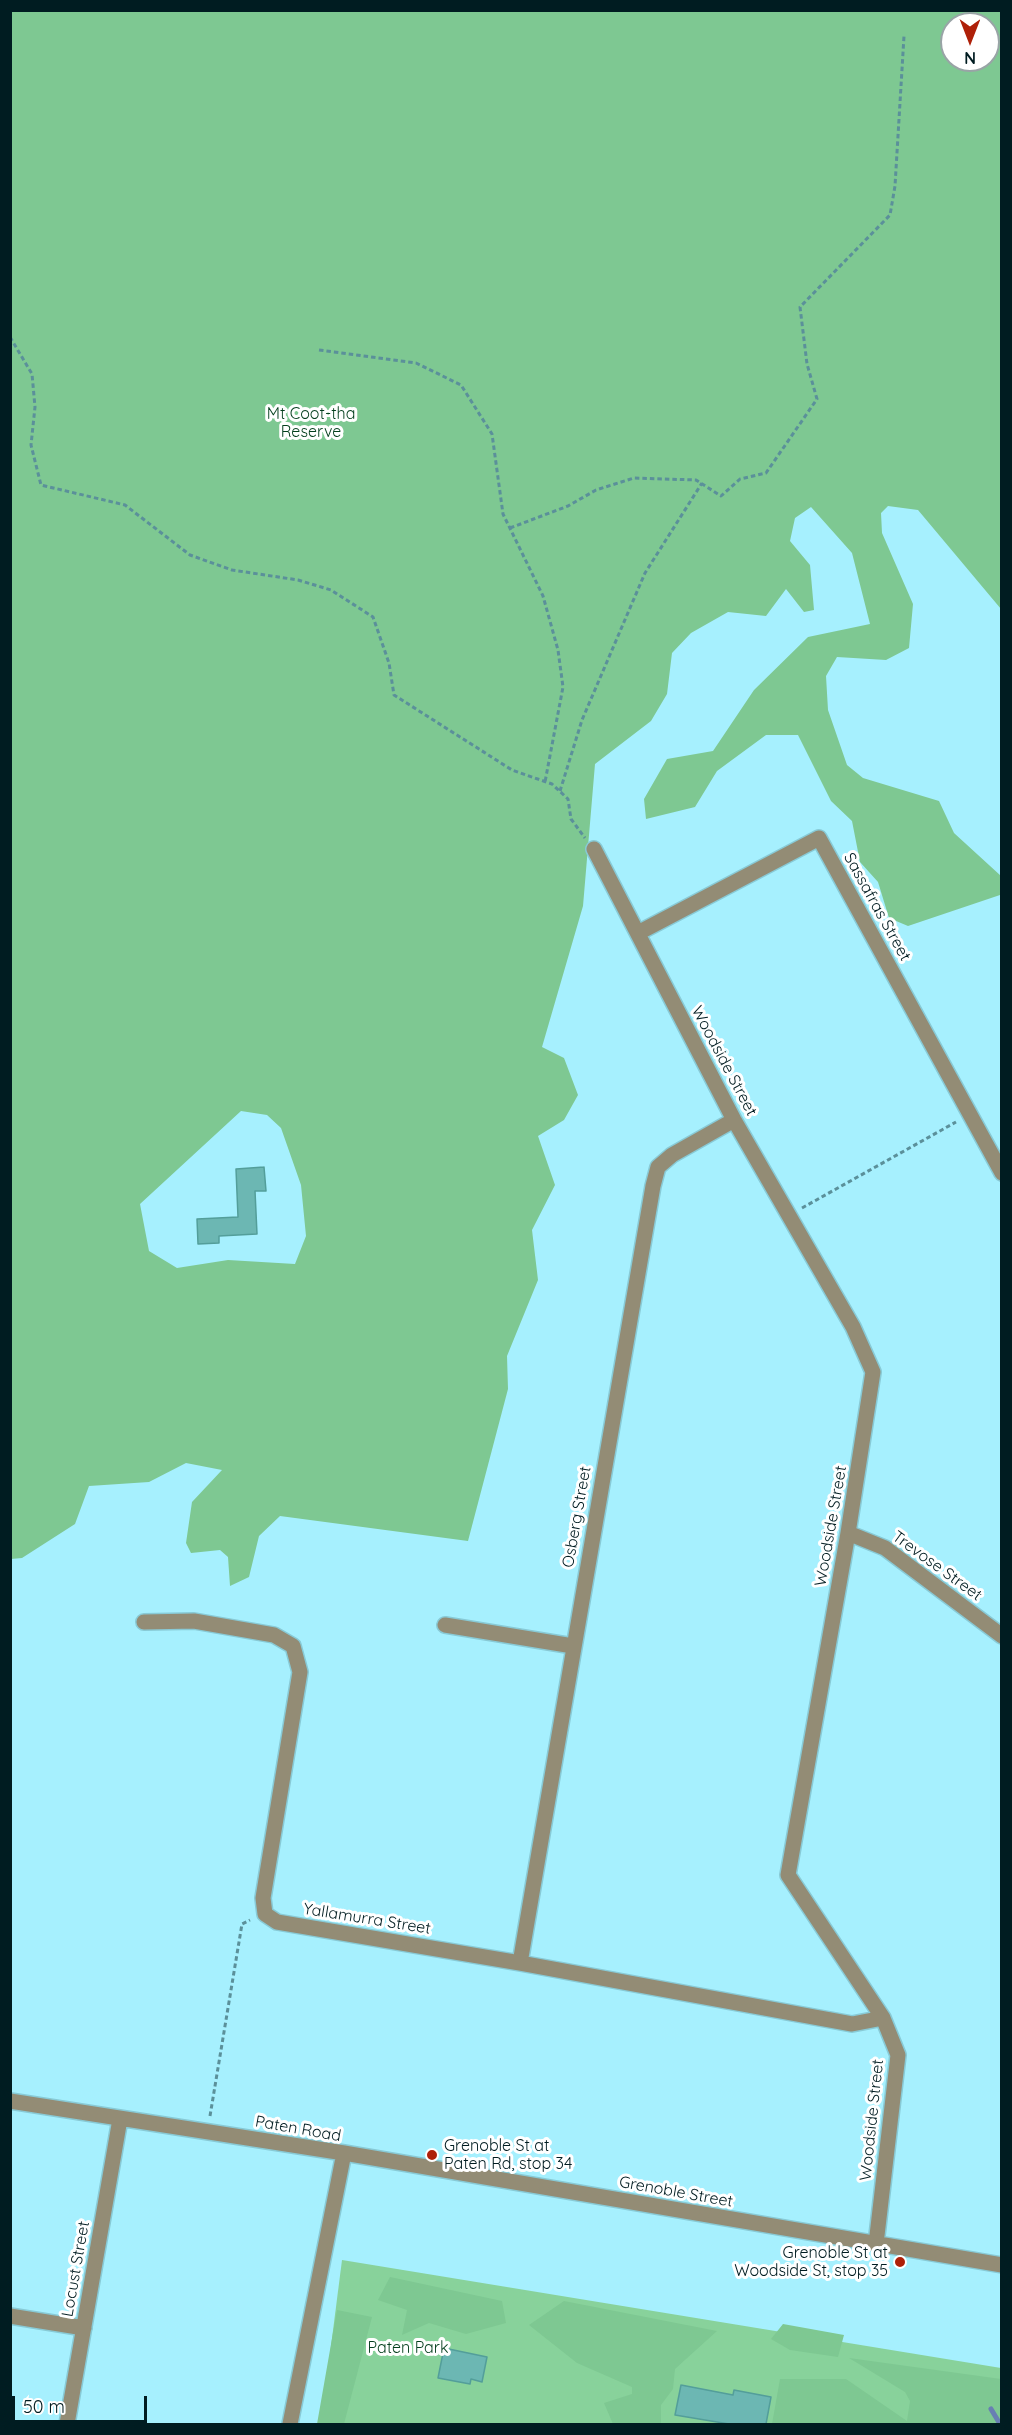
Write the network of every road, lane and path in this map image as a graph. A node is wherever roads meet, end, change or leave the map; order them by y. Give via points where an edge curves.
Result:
1 (904, 36) dead end
2 (10, 337) edge
3 (319, 350) dead end
4 (702, 483) junction
5 (510, 528) junction
6 (545, 782) junction
7 (560, 791) dead end
8 (594, 849) joint
9 (638, 933) junction
10 (969, 1114) junction
11 (734, 1120) junction
12 (1002, 1173) edge
13 (790, 1215) junction
14 (848, 1533) junction
15 (144, 1622) dead end
16 (445, 1625) dead end
17 (1002, 1636) edge
18 (573, 1646) junction
19 (265, 1914) junction
20 (520, 1963) junction
21 (883, 2018) junction
22 (10, 2102) edge
23 (120, 2119) junction
24 (207, 2132) junction
25 (344, 2153) junction
26 (876, 2244) junction
27 (1002, 2265) edge
28 (10, 2316) edge
29 (84, 2328) junction
30 (67, 2424) edge
31 (290, 2424) edge

1 - 4 path via 890,215 800,307 807,364 817,399 766,473 740,479 721,496
2 - 6 path via 32,374 35,407 31,445 41,485 125,505 190,555 232,570 298,580 331,590 373,617 389,663 394,694 512,770
3 - 5 path via 416,363 461,385 492,434 503,514
4 - 5 path via 634,478 596,490 568,506
4 - 7 path via 645,573 582,720
5 - 6 path via 543,596 562,678
6 - 8 path via 568,799 571,819
8 - 9 street, Woodside Street
9 - 10 street, Sassafras Street via 819,838
9 - 11 street, Woodside Street
10 - 12 street, Sassafras Street
10 - 13 path
11 - 13 street, Woodside Street
11 - 18 street, Osberg Street via 658,1167
13 - 14 street, Woodside Street via 853,1327 873,1372
14 - 17 street, Trevose Street via 885,1548
14 - 21 street, Woodside Street via 788,1875
15 - 19 street via 194,1621 274,1635 293,1646 300,1672 263,1898
16 - 18 street
18 - 20 street, Osberg Street
19 - 20 street, Yallamurra Street via 277,1922
19 - 24 path via 242,1924
20 - 21 street, Yallamurra Street via 852,2024
21 - 26 street, Woodside Street via 898,2055
22 - 23 street, Paten Road
23 - 24 street, Paten Road
23 - 29 street, Locust Street
24 - 25 street, Paten Road
25 - 26 street, Grenoble Street
25 - 31 street, Paten Road
26 - 27 street, Grenoble Street
28 - 29 street
29 - 30 street, Locust Street

